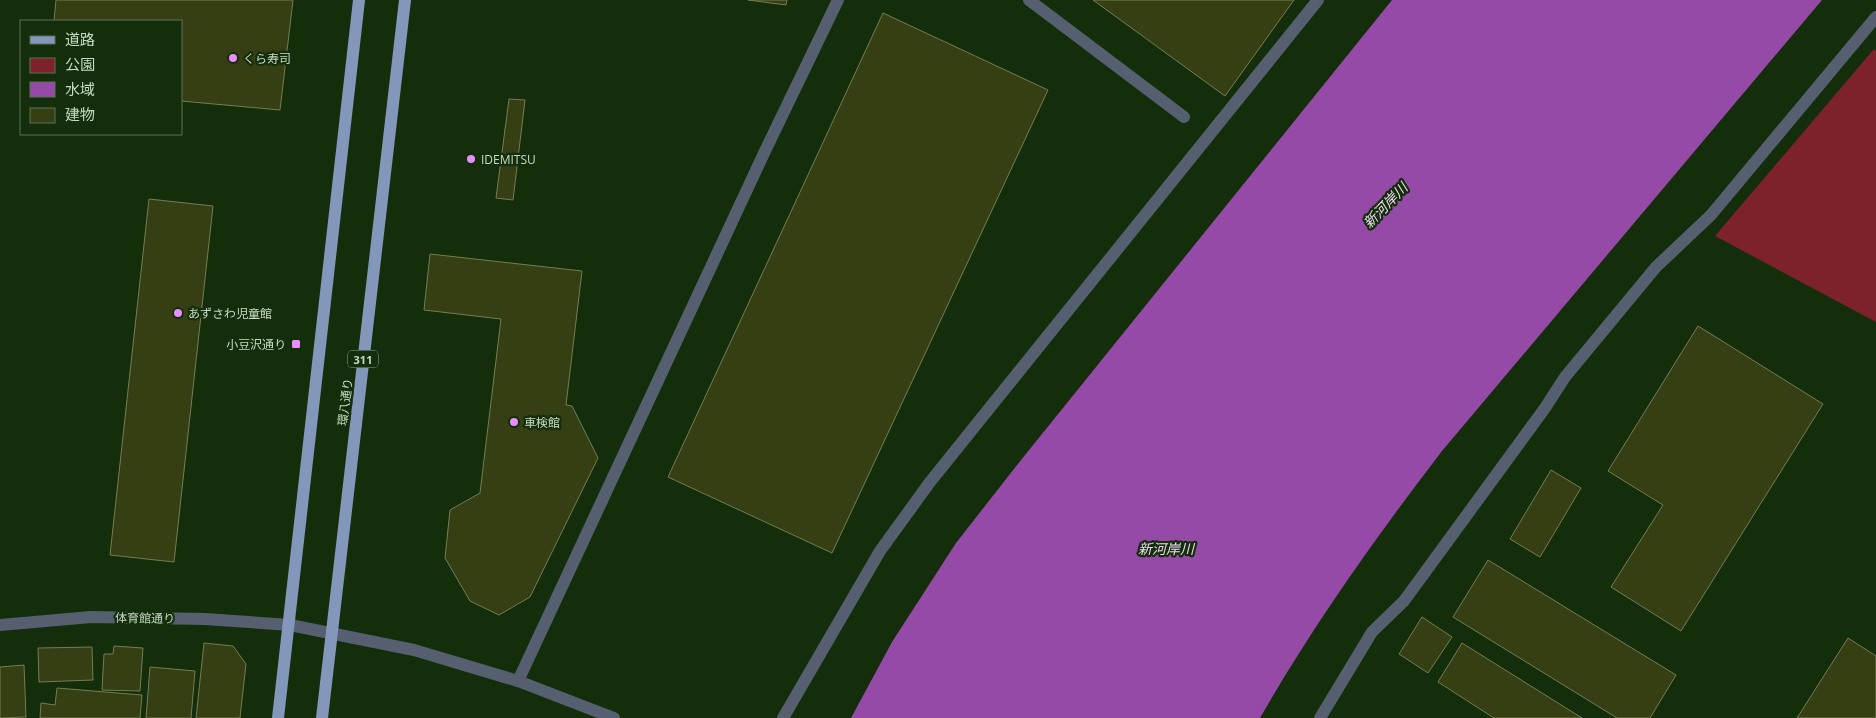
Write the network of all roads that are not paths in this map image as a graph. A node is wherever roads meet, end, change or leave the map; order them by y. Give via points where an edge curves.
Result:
1 (359, 0) edge
2 (405, 0) edge
3 (838, 0) edge
4 (1029, 0) edge
5 (1318, 0) edge
6 (1874, 22) edge
7 (1184, 116) dead end
8 (0, 625) edge
9 (290, 625) junction
10 (332, 633) junction
11 (518, 681) junction
12 (278, 718) edge
13 (322, 718) edge
14 (614, 718) edge
15 (783, 718) edge
16 (1320, 718) edge

1 - 9 main road
2 - 10 main road, 環八通り / 311
3 - 11 street
4 - 7 street
5 - 15 street via 930,482 880,551
6 - 16 street via 1711,215 1656,267 1565,377 1404,601 1372,632
8 - 9 street, 体育館通り via 91,617 205,619
9 - 10 street, 体育館通り
9 - 12 main road
10 - 11 street, 体育館通り via 414,650
10 - 13 main road, 環八通り / 311
11 - 14 street, 体育館通り

